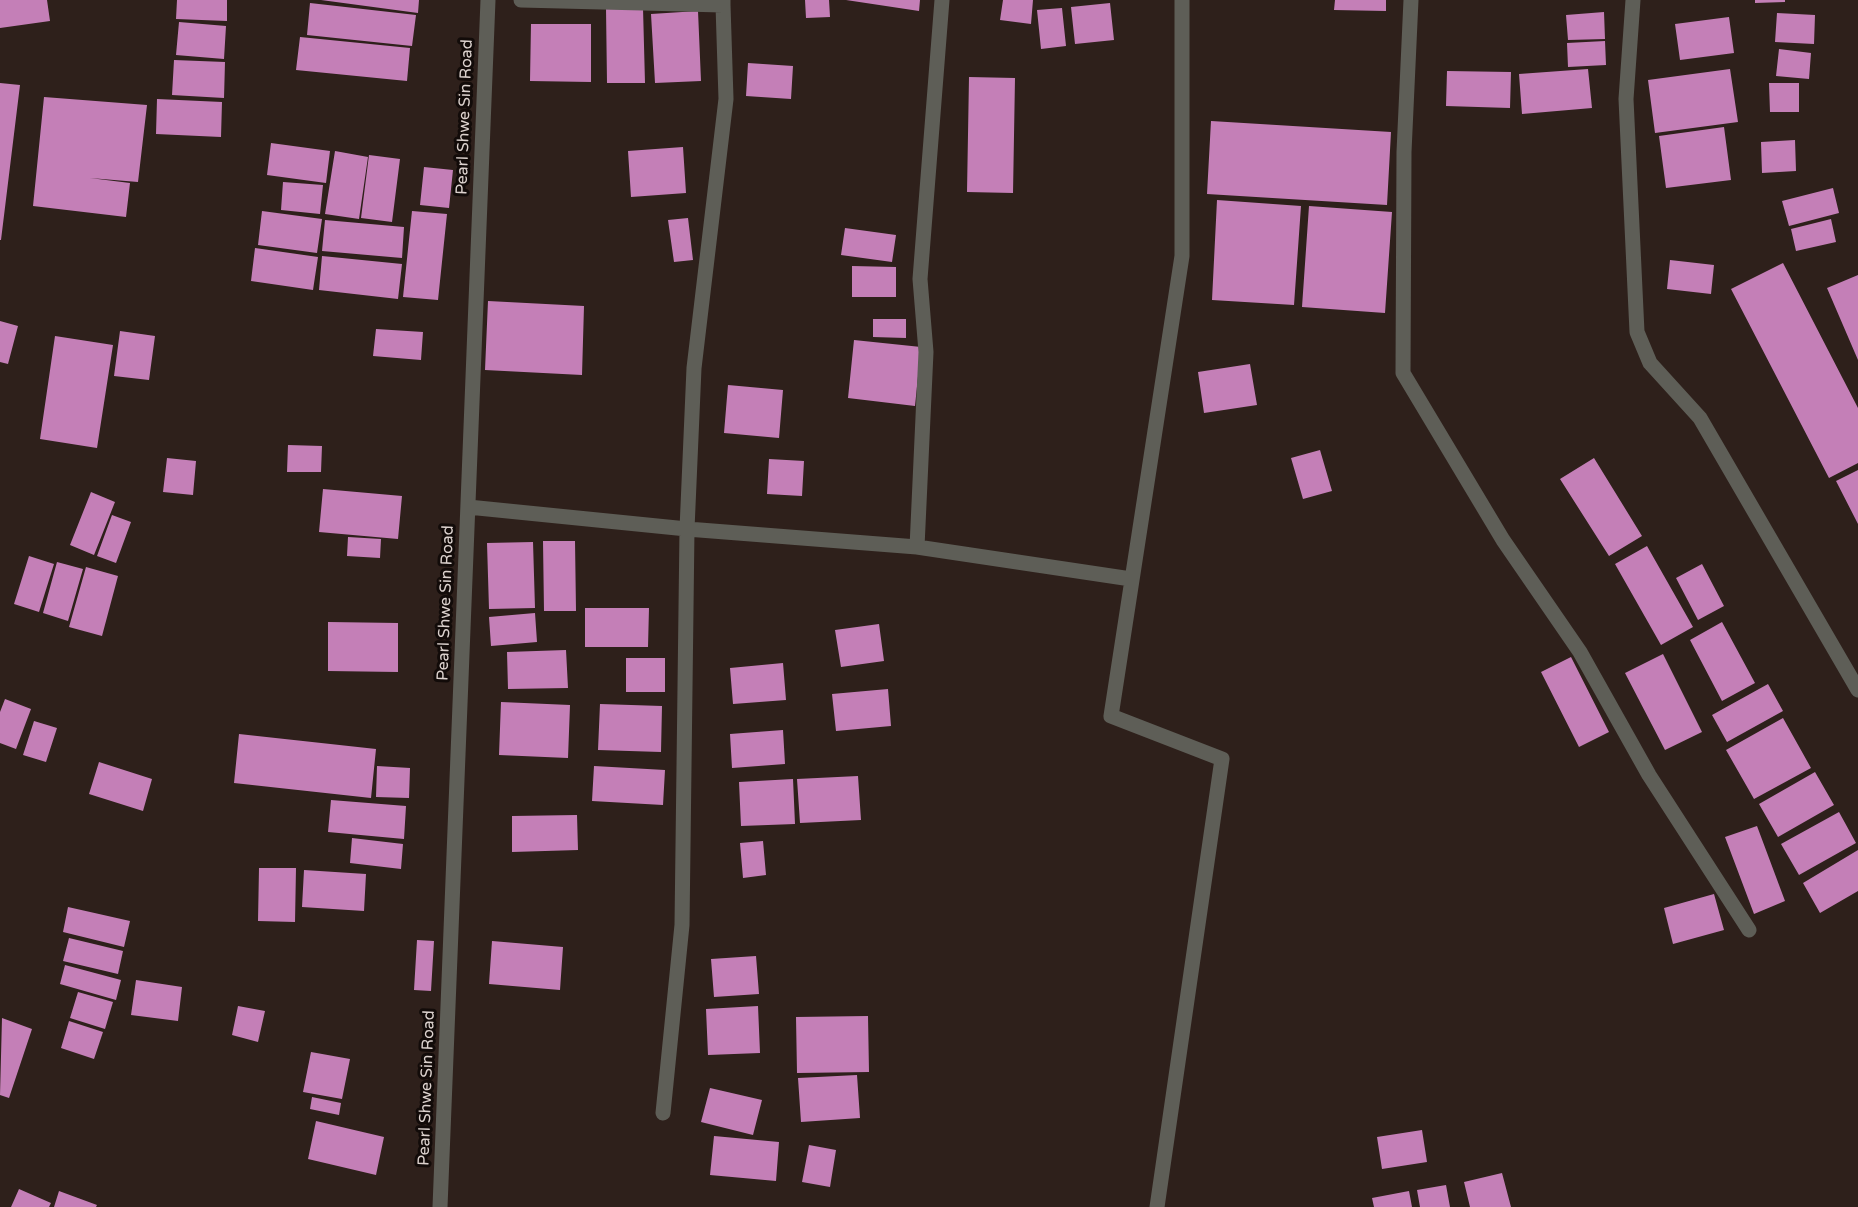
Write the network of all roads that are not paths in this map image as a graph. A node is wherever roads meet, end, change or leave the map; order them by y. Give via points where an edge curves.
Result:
1 (488, 0) edge
2 (521, 0) edge
3 (942, 0) edge
4 (1182, 0) edge
5 (1411, 0) edge
6 (1633, 0) edge
7 (723, 2) edge
8 (468, 507) junction
9 (687, 530) junction
10 (917, 547) junction
11 (1131, 579) junction
12 (1858, 690) edge
13 (1749, 930) dead end
14 (663, 1113) dead end
15 (440, 1207) edge
16 (1157, 1207) edge

1 - 8 street, Pearl Shwe Sin Road
2 - 7 street
3 - 10 street via 920,279 926,352
4 - 11 street via 1182,256
5 - 13 street via 1404,152 1403,373 1503,540 1580,652 1648,775
6 - 12 street via 1626,99 1637,332 1650,363 1700,418
7 - 9 street via 726,99 694,368
8 - 9 street
8 - 15 street, Pearl Shwe Sin Road
9 - 10 street
9 - 14 street via 682,925
10 - 11 street
11 - 16 street via 1111,716 1222,759

